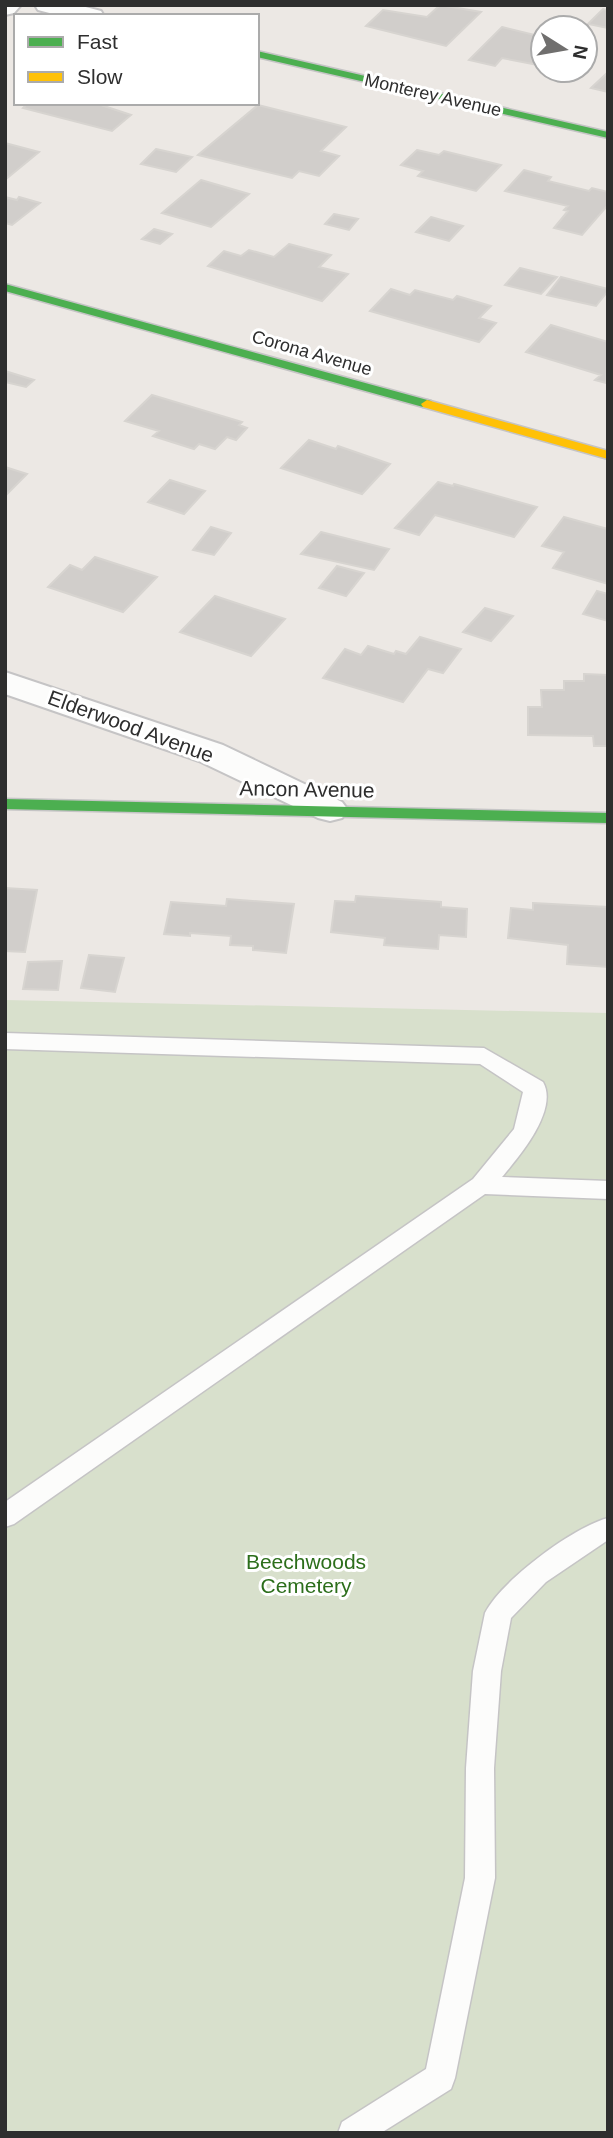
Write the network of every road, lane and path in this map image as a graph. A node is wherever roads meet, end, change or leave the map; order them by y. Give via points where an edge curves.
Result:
1 (47, 5) edge
2 (84, 14) edge
3 (259, 54) edge
4 (608, 135) edge
5 (5, 287) edge
6 (608, 455) edge
7 (5, 682) edge
8 (5, 804) edge
9 (330, 810) junction
10 (608, 818) edge
11 (5, 1041) edge
12 (481, 1185) junction
13 (608, 1190) edge
14 (5, 1516) edge
15 (608, 1529) edge
16 (353, 2133) edge

1 - 2 street
3 - 4 street, Monterey Avenue
5 - 6 street, Corona Avenue
7 - 9 street, Elderwood Avenue via 211,753
8 - 9 street, Ancon Avenue
9 - 10 street, Ancon Avenue
11 - 12 lane via 484,1056 535,1088 535,1111 523,1136
12 - 13 lane
12 - 14 lane
15 - 16 lane via 596,1532 537,1574 499,1613 487,1671 480,1768 480,1878 440,2078

